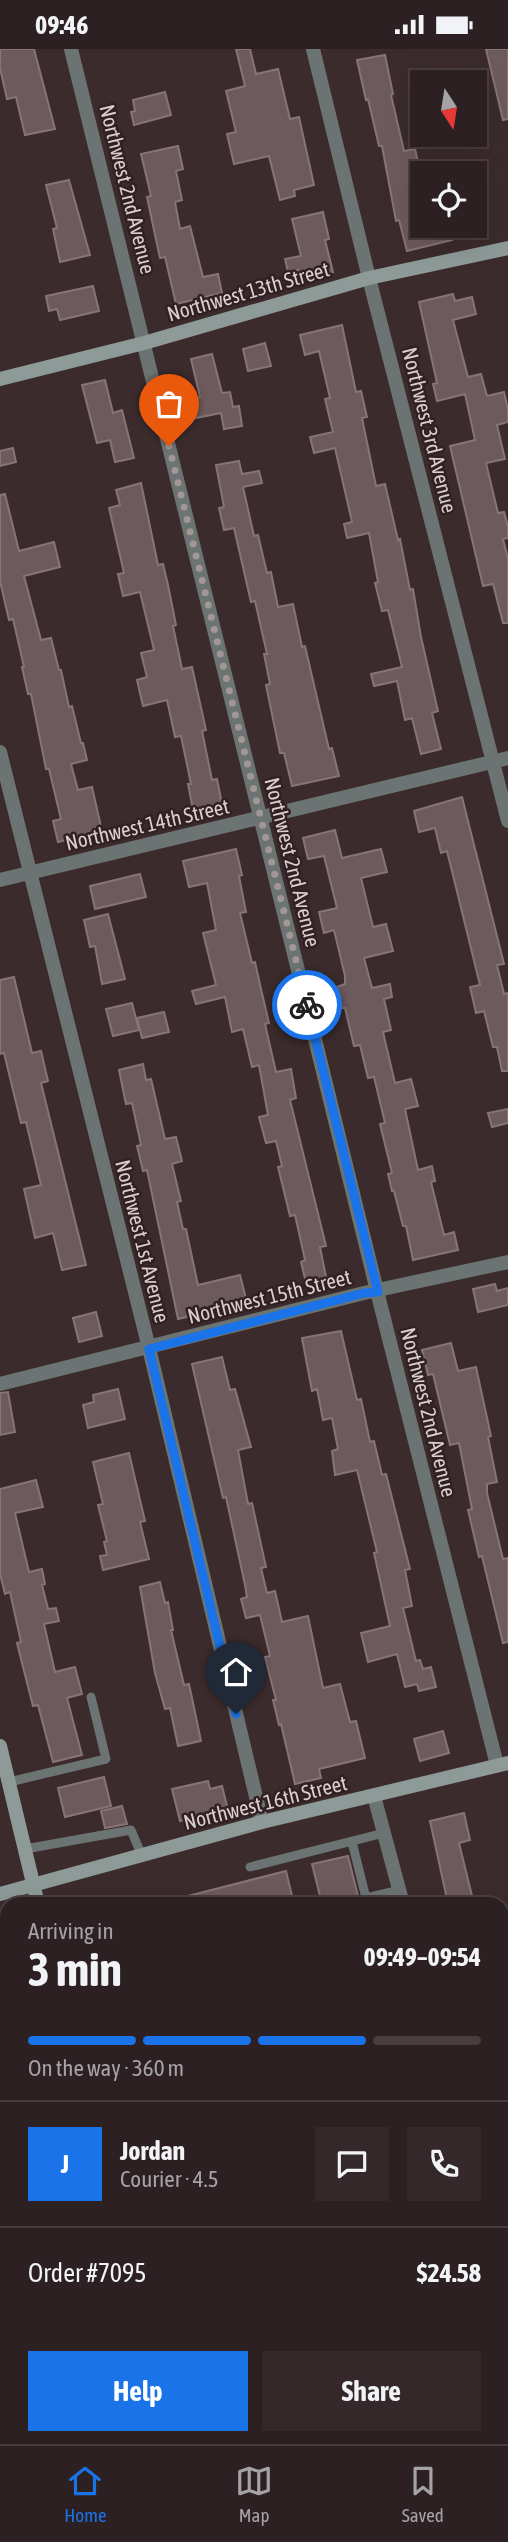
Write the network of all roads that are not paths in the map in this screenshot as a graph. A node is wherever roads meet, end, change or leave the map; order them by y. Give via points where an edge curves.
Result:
1 (71, 49) edge
2 (313, 49) edge
3 (508, 248) edge
4 (369, 278) junction
5 (144, 343) junction
6 (0, 379) edge
7 (0, 752) edge
8 (501, 760) edge
9 (260, 818) junction
10 (508, 821) edge
11 (29, 873) junction
12 (0, 880) edge
13 (508, 1262) edge
14 (378, 1292) junction
15 (149, 1349) junction
16 (0, 1384) edge
17 (91, 1697) dead end
18 (0, 1746) edge
19 (503, 1764) edge
20 (9, 1782) junction
21 (374, 1796) junction
22 (262, 1822) junction
23 (384, 1833) junction
24 (352, 1842) junction
25 (25, 1849) junction
26 (142, 1856) junction
27 (250, 1867) dead end
28 (34, 1886) junction
29 (0, 1894) edge
30 (36, 1897) edge
31 (366, 1897) edge
32 (401, 1897) edge

1 - 5 street, Northwest 2nd Avenue
2 - 4 street, Northwest 3rd Avenue
3 - 4 street, Northwest 13th Street
4 - 5 street, Northwest 13th Street
4 - 8 street, Northwest 3rd Avenue
5 - 6 street, Northwest 13th Street
5 - 9 street, Northwest 2nd Avenue
7 - 11 street, Northwest 1st Avenue
8 - 9 street, Northwest 14th Street
8 - 10 street, Northwest 3rd Avenue
9 - 11 street, Northwest 14th Street
9 - 14 street, Northwest 2nd Avenue
11 - 12 street, Northwest 14th Street
11 - 15 street, Northwest 1st Avenue
13 - 14 street, Northwest 15th Street
14 - 15 street, Northwest 15th Street
14 - 19 street, Northwest 2nd Avenue
15 - 16 street, Northwest 15th Street
15 - 22 street, Northwest 1st Avenue
17 - 20 lane via 106,1759
18 - 20 street
19 - 21 street, Northwest 16th Street
20 - 25 street
21 - 22 street, Northwest 16th Street
21 - 23 street
22 - 26 street, Northwest 16th Street
23 - 24 lane
23 - 32 street
24 - 27 lane
24 - 31 lane
25 - 26 lane via 131,1830
25 - 28 street
26 - 28 street, Northwest 16th Street
28 - 29 street, Northwest 16th Street
28 - 30 street

